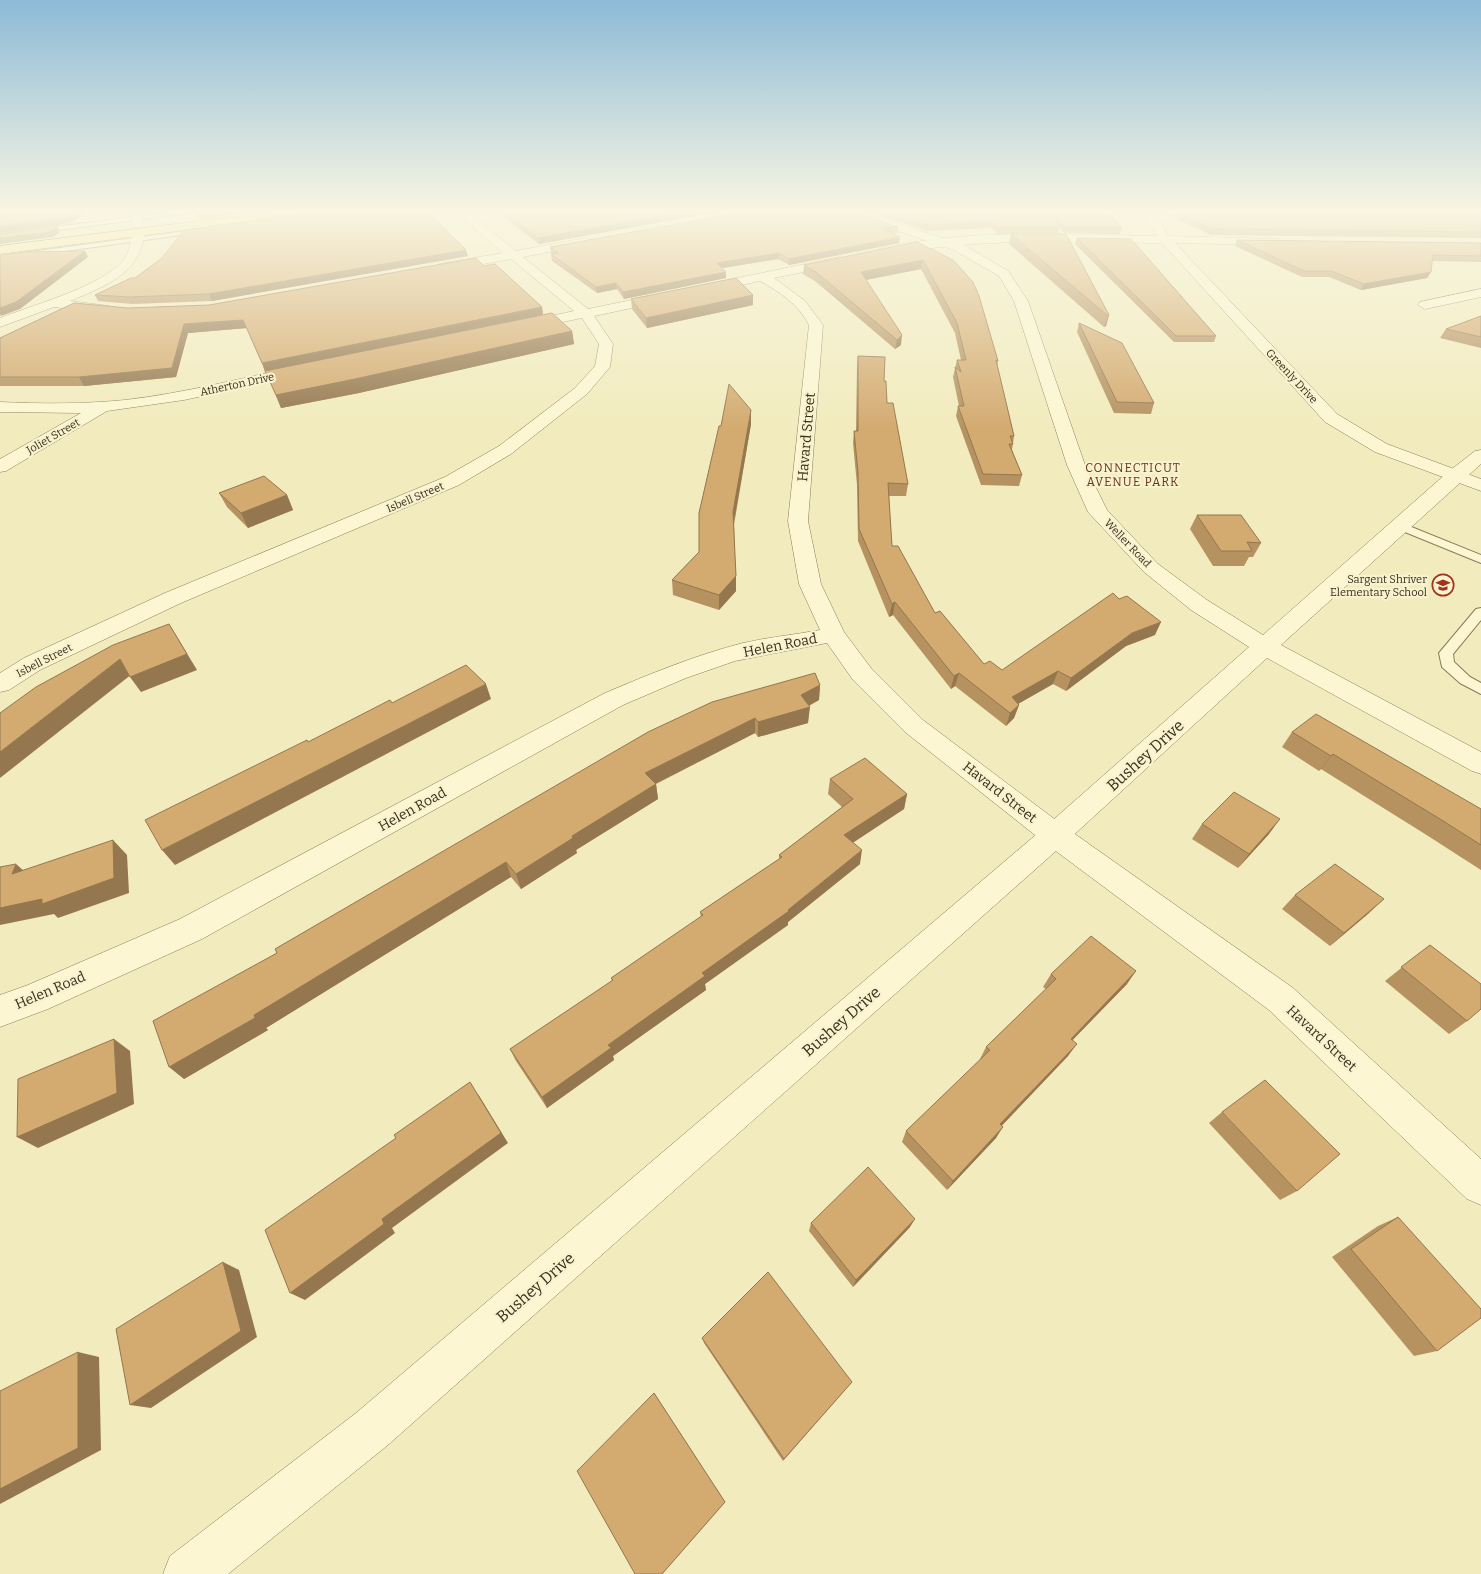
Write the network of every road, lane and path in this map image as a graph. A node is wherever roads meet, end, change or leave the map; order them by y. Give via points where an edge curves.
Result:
1 (98, 282) edge
2 (547, 282) edge
3 (736, 282) edge
4 (770, 282) edge
5 (1009, 282) edge
6 (1205, 282) edge
7 (1481, 293) edge
8 (52, 303) junction
9 (1425, 305) dead end
10 (115, 310) edge
11 (586, 314) junction
12 (0, 323) edge
13 (511, 329) edge
14 (318, 367) edge
15 (106, 406) junction
16 (0, 407) edge
17 (1481, 455) edge
18 (0, 467) edge
19 (1468, 480) edge
20 (1399, 526) junction
21 (1481, 559) edge
22 (1481, 612) edge
23 (833, 634) junction
24 (1266, 647) junction
25 (0, 684) edge
26 (1481, 688) edge
27 (1481, 764) edge
28 (1055, 835) junction
29 (0, 1011) edge
30 (1481, 1185) edge
31 (188, 1574) edge

1 - 8 street
2 - 11 street, Isbell Street
3 - 11 street
4 - 23 street, Havard Street via 811,313 816,325 798,521 810,584
5 - 24 street, Weller Road via 1021,302 1076,465 1098,512 1151,568 1199,605
6 - 19 street, Greenly Drive via 1331,418 1381,448
7 - 9 street
8 - 10 street
8 - 12 street
11 - 13 street
11 - 25 street, Isbell Street via 606,344 602,367 581,391 505,450 452,481 173,598 32,664
14 - 15 street, Atherton Drive via 166,399
15 - 16 street, Atherton Drive via 65,409
15 - 18 street, Joliet Street
17 - 19 street, Bushey Drive
19 - 20 street, Bushey Drive
20 - 21 lane
20 - 24 street, Bushey Drive
22 - 26 lane via 1446,653 1447,664 1465,680
23 - 28 street, Havard Street via 862,674 914,726
23 - 29 street, Helen Road via 743,651 682,671 614,699 191,929
24 - 27 street, Weller Road
24 - 28 street, Bushey Drive
28 - 30 street, Havard Street via 1281,1000
28 - 31 street, Bushey Drive via 372,1429

